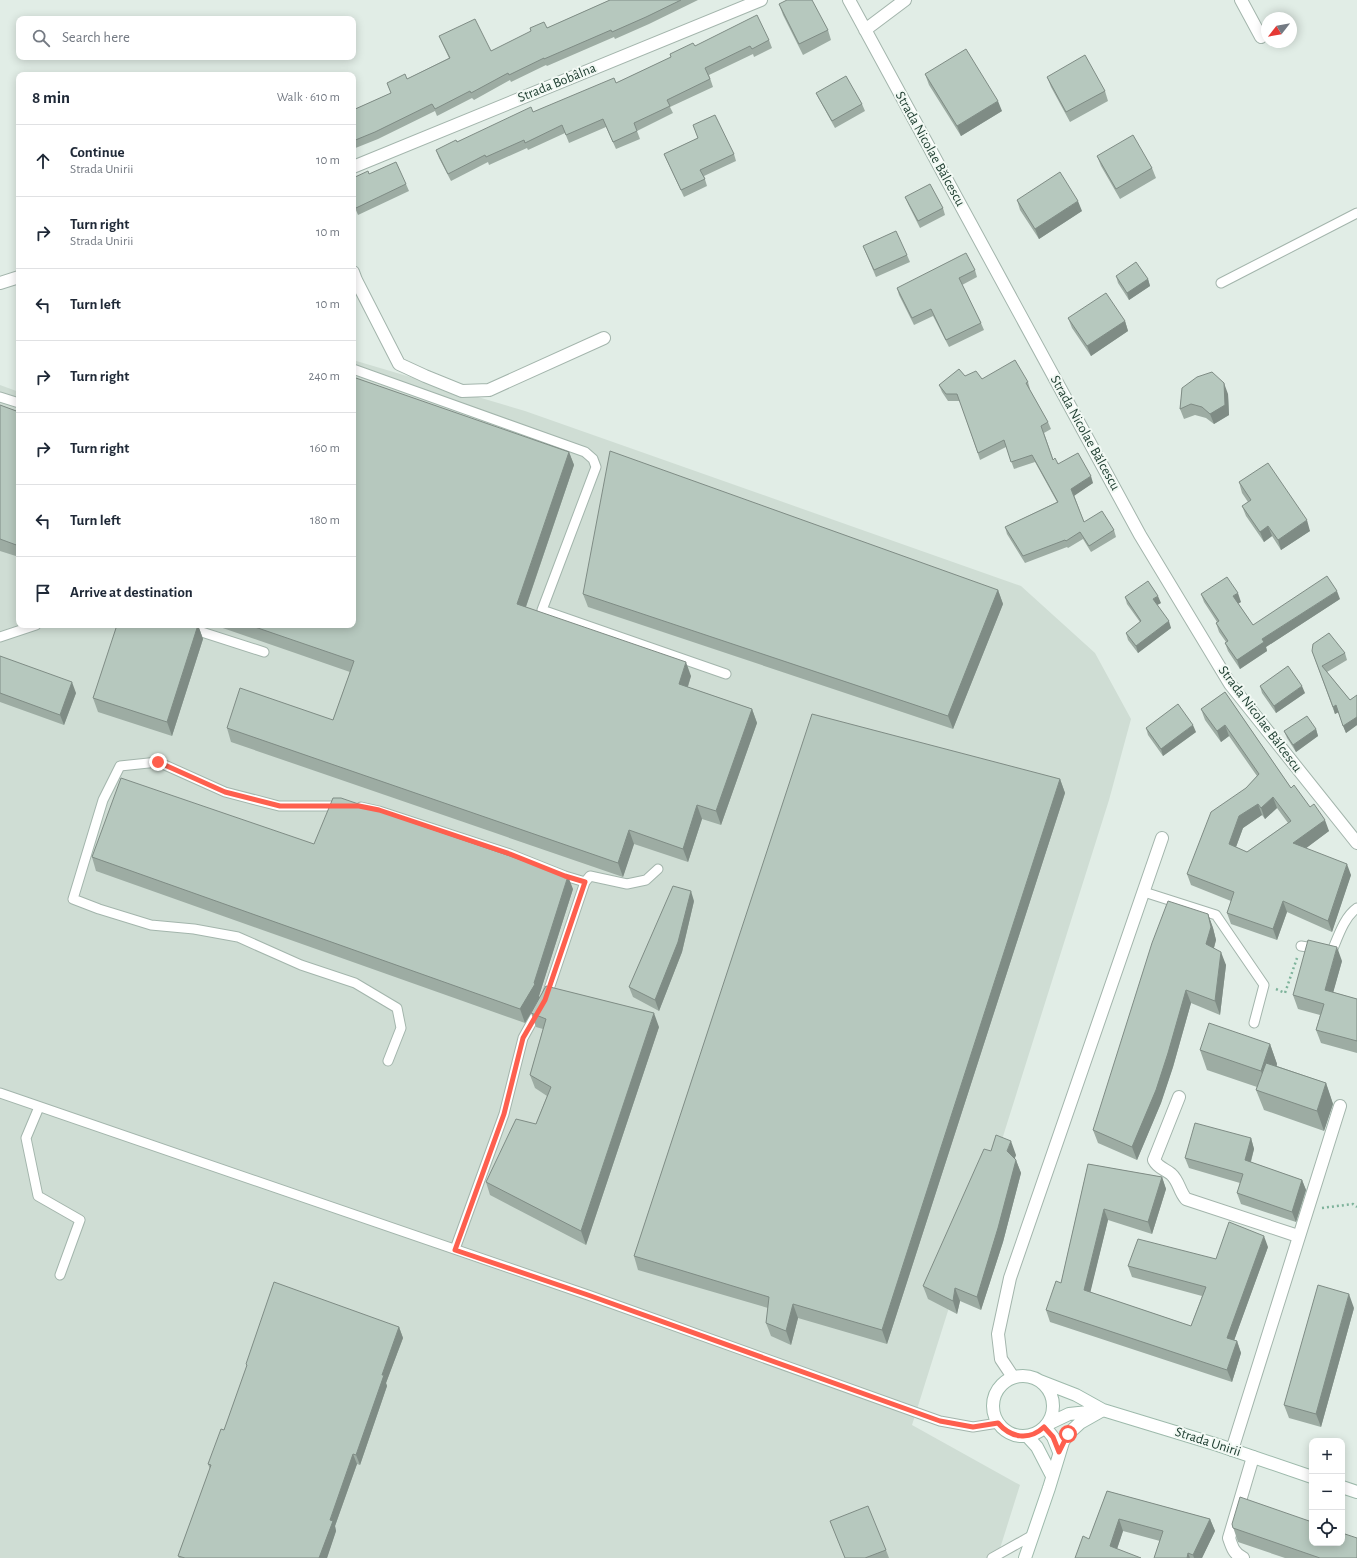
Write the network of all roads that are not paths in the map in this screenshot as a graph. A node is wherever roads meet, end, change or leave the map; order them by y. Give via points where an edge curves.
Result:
1 (762, 0) edge
2 (849, 0) edge
3 (905, 0) edge
4 (1241, 0) edge
5 (866, 30) junction
6 (1261, 37) dead end
7 (356, 166) edge
8 (1357, 213) edge
9 (16, 278) edge
10 (356, 280) edge
11 (0, 283) edge
12 (1221, 283) dead end
13 (604, 338) dead end
14 (356, 371) edge
15 (0, 396) edge
16 (16, 402) edge
17 (27, 628) edge
18 (189, 628) edge
19 (0, 637) edge
20 (264, 652) dead end
21 (726, 674) dead end
22 (1162, 838) dead end
23 (1357, 843) edge
24 (658, 869) dead end
25 (585, 882) junction
26 (1144, 892) junction
27 (1357, 908) edge
28 (1301, 946) road end
29 (1254, 1023) dead end
30 (388, 1061) dead end
31 (0, 1093) edge
32 (1179, 1097) dead end
33 (1340, 1106) dead end
34 (39, 1107) junction
35 (1298, 1236) junction
36 (455, 1250) junction
37 (60, 1275) dead end
38 (1013, 1377) junction
39 (1040, 1381) junction
40 (1103, 1410) junction
41 (998, 1423) junction
42 (1046, 1425) junction
43 (1027, 1436) junction
44 (1232, 1450) junction
45 (1059, 1452) junction
46 (1253, 1457) junction
47 (1309, 1475) edge
48 (1052, 1476) junction
49 (1345, 1487) edge
50 (1357, 1492) edge
51 (1033, 1535) junction
52 (992, 1558) edge
53 (1025, 1558) edge
54 (1243, 1558) edge

1 - 7 street, Strada Bobâlna
2 - 5 street, Strada Nicolae Bălcescu
3 - 5 street
4 - 6 street
5 - 23 street, Strada Nicolae Bălcescu via 1140,535 1230,684
8 - 12 lane
9 - 11 street
10 - 13 street via 399,364 462,391 489,390
14 - 21 lane via 585,452 593,459 596,467 542,610
15 - 16 lane
17 - 19 lane
18 - 20 lane
22 - 26 street
24 - 25 lane via 646,880 627,884 590,876
25 - 30 lane via 379,810 359,806 280,806 225,792 158,762 120,766 103,800 73,898 151,925 238,937 301,965 355,983 397,1008 401,1028
25 - 36 lane via 545,1000 523,1038 504,1114
26 - 29 lane via 1216,915 1264,985
26 - 38 street via 1010,1278 998,1334 1001,1359
27 - 28 lane via 1352,911 1343,926 1332,951
31 - 34 lane
32 - 35 street via 1154,1160 1156,1165 1171,1174 1177,1181 1181,1194 1186,1198
33 - 35 street
34 - 36 lane
34 - 37 lane via 26,1138 38,1196 80,1220
35 - 44 street
36 - 41 lane via 940,1421 973,1427
38 - 39 street via 1032,1377
38 - 41 street via 998,1388 994,1396 994,1415
39 - 40 street, Strada Unirii via 1076,1395
39 - 42 street via 1047,1388 1052,1401 1052,1415
40 - 42 street, Strada Unirii via 1069,1414
40 - 44 street, Strada Unirii
40 - 45 street via 1080,1423 1068,1434
41 - 43 street via 1011,1434
42 - 43 street via 1039,1432
42 - 45 street
43 - 48 street
44 - 46 street, Strada Unirii
45 - 48 street
46 - 47 street, Strada Unirii
46 - 54 street via 1229,1538 1233,1549
48 - 51 street
49 - 50 street
51 - 52 lane
51 - 53 street

